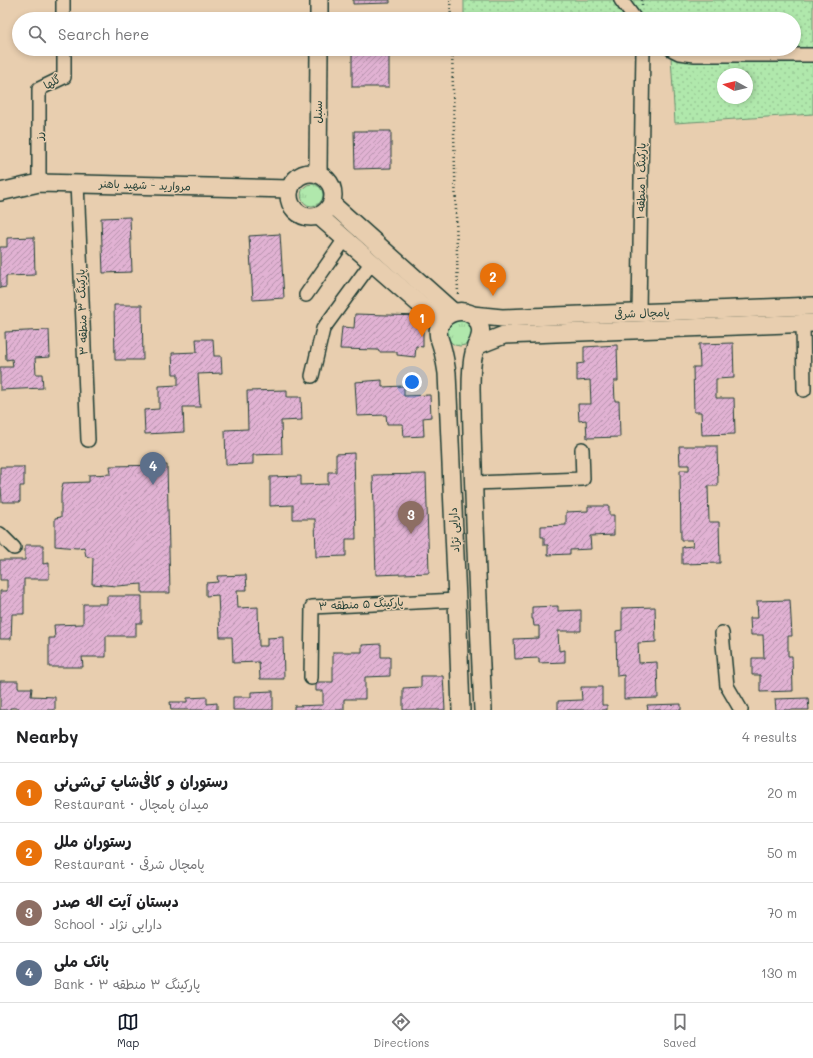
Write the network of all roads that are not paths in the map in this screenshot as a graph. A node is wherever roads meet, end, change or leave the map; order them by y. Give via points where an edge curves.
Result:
1 (63, 0) edge
2 (319, 0) edge
3 (621, 0) edge
4 (63, 12) edge
5 (319, 12) edge
6 (630, 12) edge
7 (801, 55) edge
8 (813, 55) edge
9 (64, 56) edge
10 (319, 56) edge
11 (643, 56) edge
12 (39, 90) joint
13 (318, 174) junction
14 (39, 182) junction
15 (77, 183) junction
16 (290, 189) junction
17 (0, 192) edge
18 (332, 204) junction
19 (319, 216) junction
20 (346, 239) junction
21 (372, 262) junction
22 (306, 295) dead end
23 (813, 306) edge
24 (639, 313) junction
25 (456, 315) junction
26 (808, 323) edge
27 (475, 350) junction
28 (312, 376) dead end
29 (804, 390) dead end
30 (88, 440) dead end
31 (582, 449) dead end
32 (474, 483) junction
33 (0, 534) edge
34 (14, 548) dead end
35 (457, 600) junction
36 (722, 632) dead end
37 (311, 678) dead end
38 (461, 710) edge
39 (483, 710) edge
40 (741, 710) edge

1 - 4 street
2 - 5 street
3 - 6 street
7 - 8 street
9 - 12 street, گلها via 64,78
10 - 13 street, سنبل
11 - 24 street, پارکینگ ۱ منطقه ۱
12 - 14 street, رز
13 - 16 street via 304,174
13 - 18 street via 330,183 333,190
14 - 15 street, مروارید - شهید باهنر
14 - 17 street, مروارید - شهید باهنر
15 - 16 street, مروارید - شهید باهنر
15 - 30 street, پارکینگ ۳ منطقه ۳
16 - 19 street via 291,203 299,214
18 - 19 street
18 - 25 street
19 - 20 street
20 - 21 street
20 - 22 street
21 - 25 street
21 - 28 street via 323,329
23 - 24 street, پامچال شرقی
24 - 25 street, پامچال شرقی via 502,318
25 - 27 street, دارایی نژاد via 477,320 481,333
25 - 35 street, دارایی نژاد via 438,330 447,373
26 - 27 street, پامچال شرقی via 504,335
26 - 29 street
27 - 32 street, دارایی نژاد via 471,376
31 - 32 street via 583,479
32 - 39 street, دارایی نژاد
33 - 34 street
35 - 37 street, پارکینگ ۵ منطقه ۳ via 312,607
35 - 38 street, دارایی نژاد
36 - 40 street via 727,686

